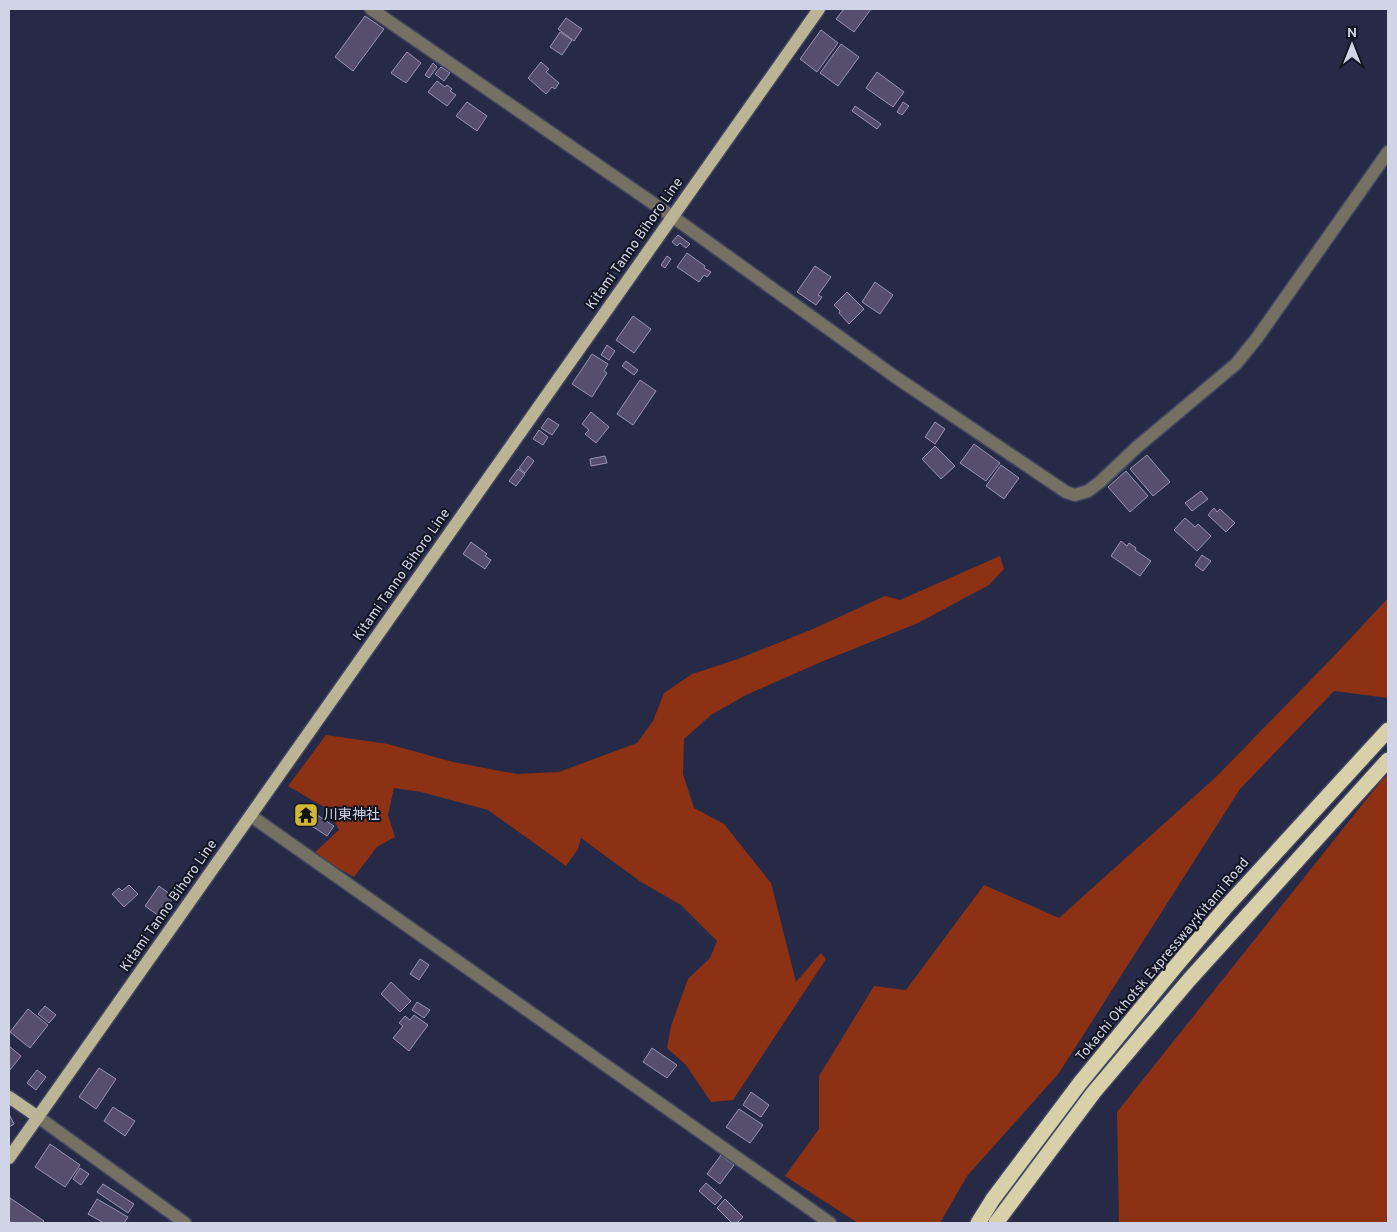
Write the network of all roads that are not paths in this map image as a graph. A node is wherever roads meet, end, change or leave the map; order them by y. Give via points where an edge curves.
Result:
1 (371, 9) edge
2 (819, 9) edge
3 (1388, 152) edge
4 (673, 217) junction
5 (1388, 730) edge
6 (1387, 762) edge
7 (251, 816) junction
8 (9, 1097) edge
9 (38, 1117) junction
10 (9, 1158) edge
11 (185, 1223) edge
12 (830, 1223) edge
13 (978, 1223) edge
14 (996, 1223) edge

1 - 4 street
2 - 4 main road, Kitami Tanno Bihoro Line
3 - 4 street via 1236,364 1100,482 1088,491 1075,494 1066,492 894,376
4 - 7 main road, Kitami Tanno Bihoro Line
5 - 13 highway, Tokachi Okhotsk Expressway;Kitami Road via 1175,967 1080,1083
6 - 14 highway via 1189,980 1094,1092
7 - 9 main road, Kitami Tanno Bihoro Line
7 - 12 street
8 - 9 main road
9 - 10 main road, Kitami Tanno Bihoro Line
9 - 11 street

